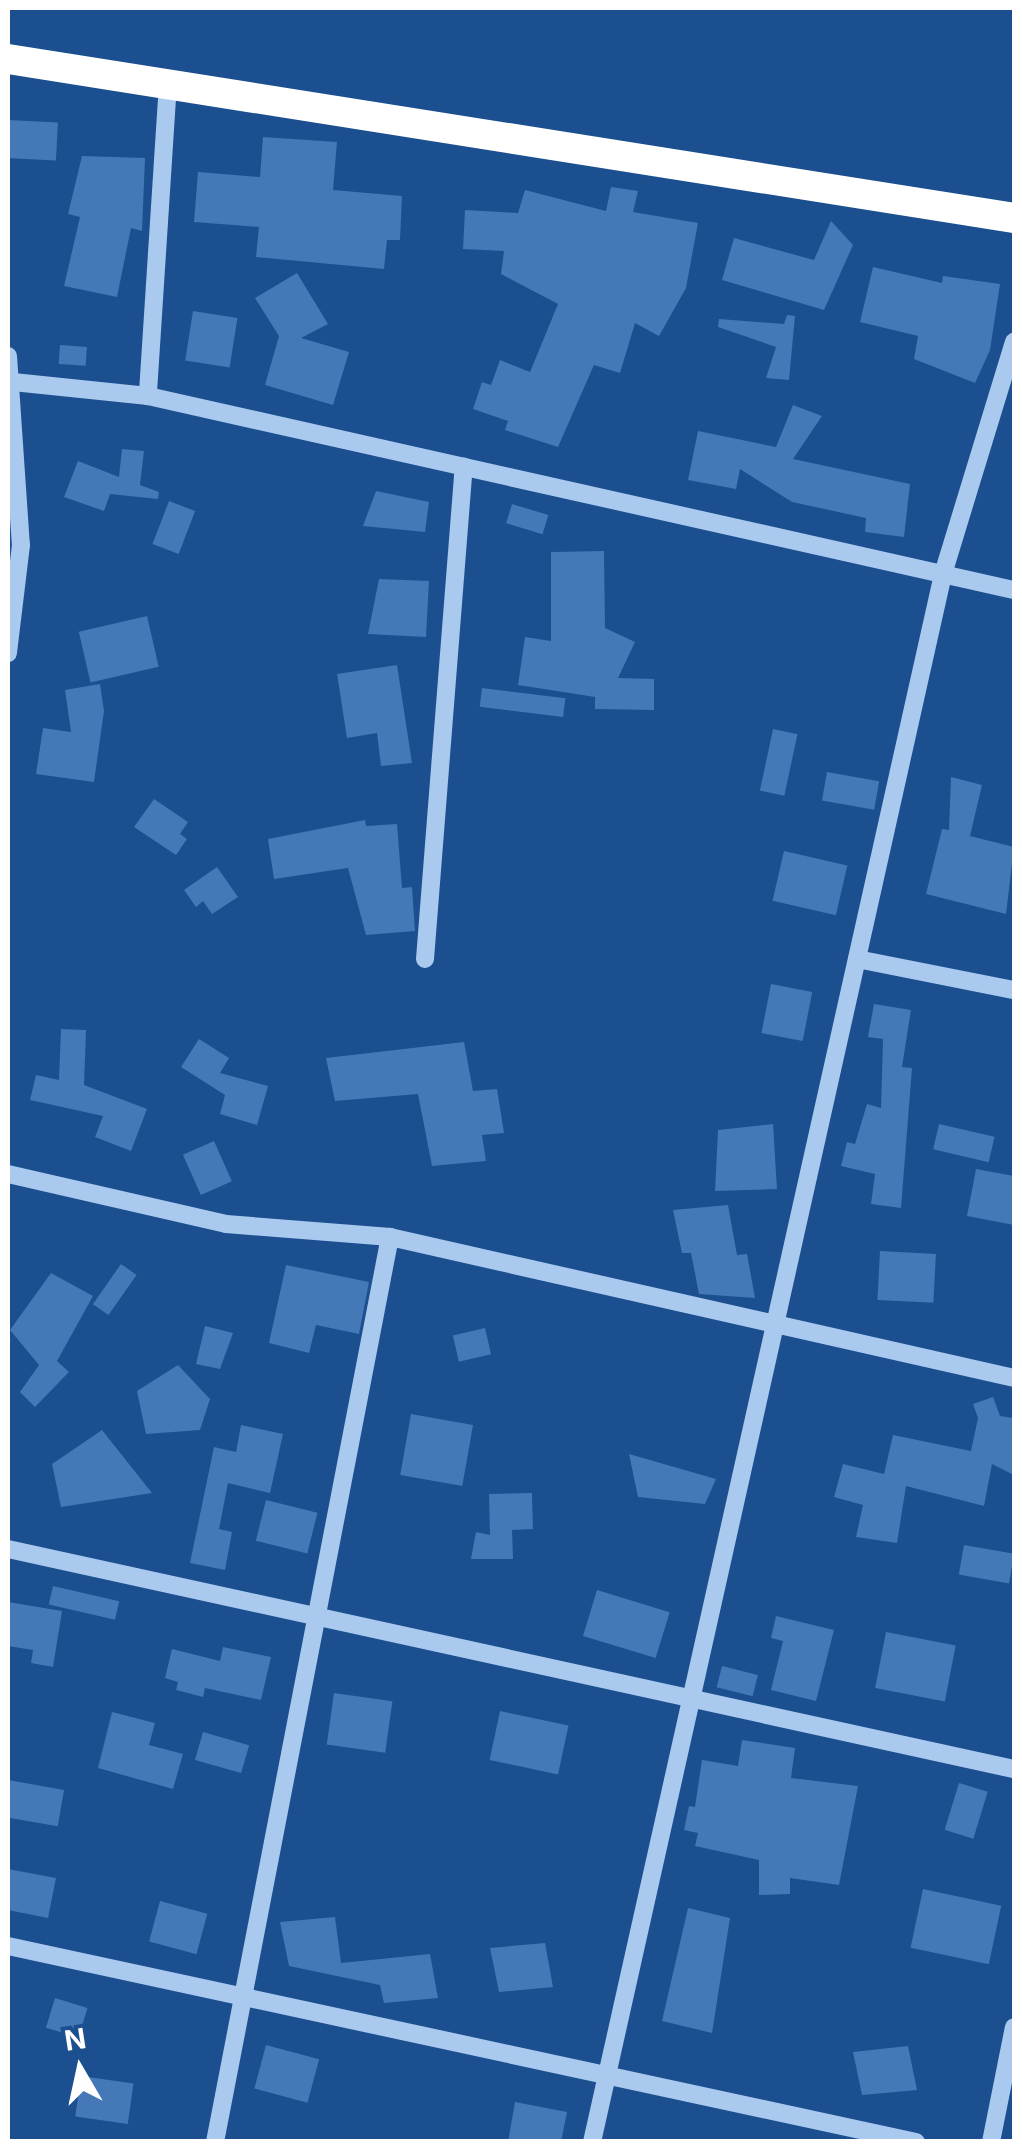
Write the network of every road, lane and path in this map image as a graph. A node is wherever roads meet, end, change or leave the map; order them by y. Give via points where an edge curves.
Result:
1 (8, 59) edge
2 (168, 83) junction
3 (1014, 218) edge
4 (1014, 342) edge
5 (8, 356) edge
6 (13, 382) junction
7 (148, 396) junction
8 (464, 467) junction
9 (943, 574) junction
10 (1014, 590) edge
11 (8, 653) edge
12 (425, 959) dead end
13 (857, 960) junction
14 (1014, 990) edge
15 (8, 1174) edge
16 (390, 1237) junction
17 (776, 1323) junction
18 (1014, 1378) edge
19 (8, 1549) edge
20 (317, 1613) junction
21 (692, 1696) junction
22 (1014, 1769) edge
23 (8, 1946) edge
24 (243, 1998) junction
25 (1014, 2027) edge
26 (607, 2078) junction
27 (216, 2142) edge
28 (592, 2142) edge
29 (916, 2142) edge
30 (991, 2142) edge

1 - 2 highway
2 - 3 highway
2 - 7 street
4 - 9 street
5 - 6 street
6 - 7 street
6 - 11 street via 21,545
7 - 8 street
8 - 9 street
8 - 12 street
9 - 10 street
9 - 13 street
13 - 14 street
13 - 17 street
15 - 16 street via 226,1224
16 - 17 street
16 - 20 street
17 - 18 street
17 - 21 street
19 - 20 street
20 - 21 street
20 - 24 street
21 - 22 street
21 - 26 street
23 - 24 street
24 - 26 street
24 - 27 street
25 - 30 street
26 - 28 street
26 - 29 street

